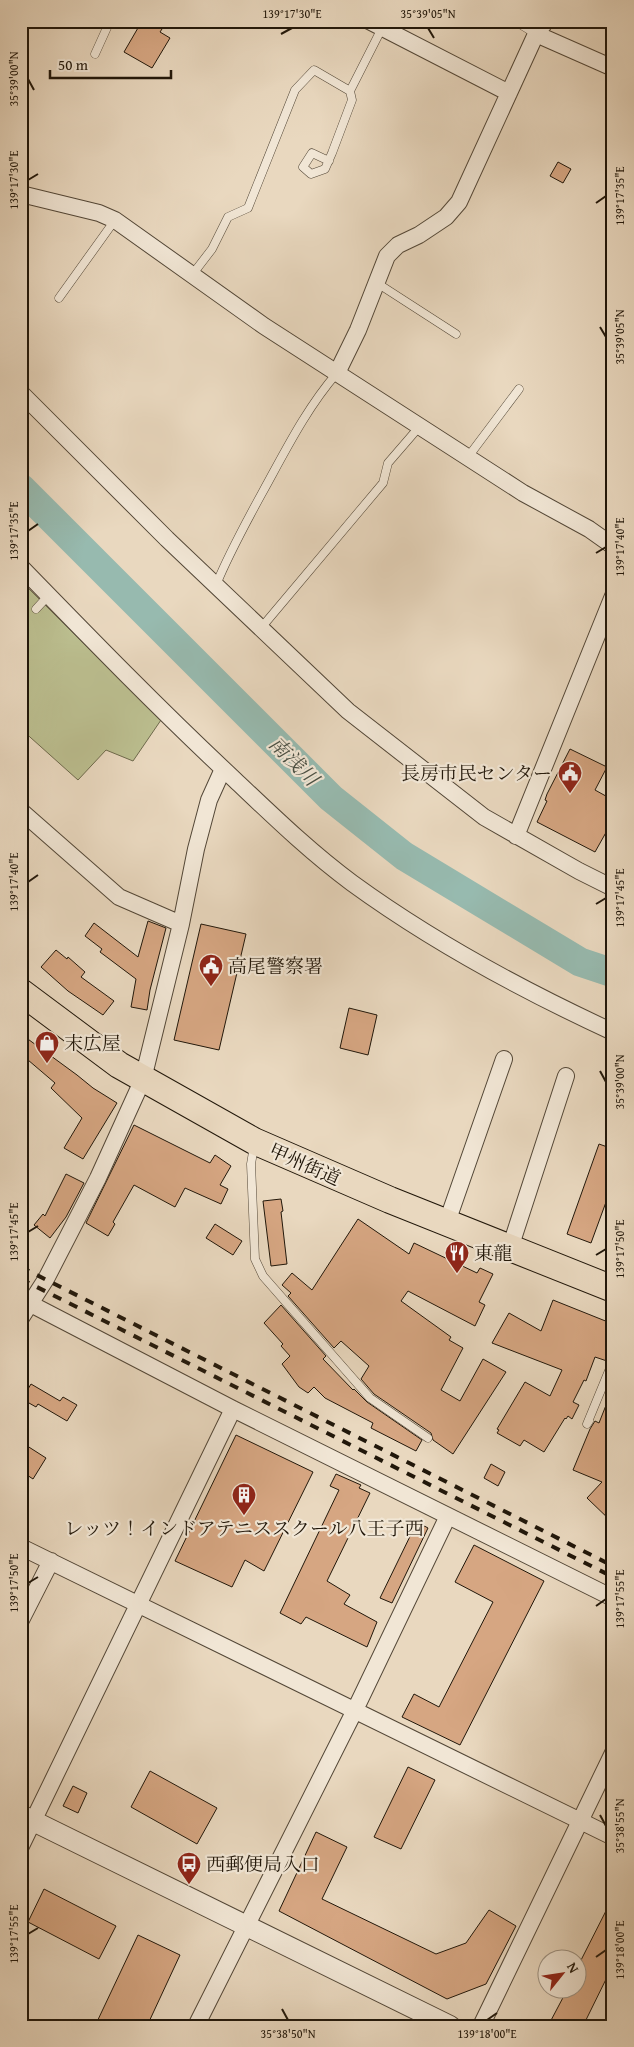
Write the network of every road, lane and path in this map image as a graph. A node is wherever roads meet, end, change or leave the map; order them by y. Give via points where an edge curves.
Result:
1 (110, 21) edge
2 (515, 21) edge
3 (375, 25) edge
4 (541, 28) edge
5 (95, 54) dead end
6 (613, 68) edge
7 (350, 91) junction
8 (510, 93) junction
9 (329, 160) dead end
10 (21, 194) edge
11 (115, 220) junction
12 (192, 275) junction
13 (378, 283) junction
14 (59, 298) dead end
15 (456, 334) dead end
16 (337, 373) junction
17 (519, 389) dead end
18 (21, 393) edge
19 (420, 426) junction
20 (468, 457) junction
21 (613, 546) edge
22 (21, 567) edge
23 (216, 585) junction
24 (49, 595) junction
25 (613, 596) edge
26 (36, 609) dead end
27 (261, 628) junction
28 (223, 769) junction
29 (21, 811) edge
30 (516, 836) junction
31 (613, 888) edge
32 (181, 924) junction
33 (21, 992) edge
34 (613, 1032) edge
35 (504, 1059) dead end
36 (566, 1076) dead end
37 (143, 1079) junction
38 (254, 1142) junction
39 (447, 1222) junction
40 (510, 1248) junction
41 (613, 1289) edge
42 (26, 1301) edge
43 (21, 1318) edge
44 (613, 1361) edge
45 (233, 1409) junction
46 (588, 1422) dead end
47 (428, 1438) dead end
48 (448, 1516) junction
49 (21, 1546) edge
50 (51, 1561) junction
51 (613, 1598) edge
52 (139, 1604) junction
53 (21, 1620) edge
54 (355, 1710) junction
55 (613, 1753) edge
56 (28, 1818) edge
57 (580, 1822) junction
58 (613, 1838) edge
59 (21, 1846) edge
60 (246, 1926) junction
61 (196, 2026) edge
62 (450, 2026) edge
63 (481, 2026) edge

1 - 5 lane
2 - 4 lane
3 - 7 lane
3 - 8 street
4 - 6 street
4 - 8 street
7 - 9 lane via 352,100
7 - 12 lane via 314,70 295,90 248,208 228,217 212,249
8 - 13 street via 459,202 446,217 419,236 398,245 387,256
10 - 11 street
11 - 12 street
11 - 14 lane
12 - 16 street
13 - 15 lane
13 - 16 street
16 - 19 street
16 - 23 lane via 296,430
17 - 20 lane
18 - 23 street
19 - 20 street
19 - 27 lane via 388,463 384,483
20 - 21 street
22 - 24 street
23 - 27 street
24 - 26 lane
24 - 28 street
25 - 30 street
27 - 30 street via 348,711 484,817
28 - 32 street via 209,800
28 - 34 street via 329,864 398,915 506,979
29 - 32 street via 119,897
30 - 31 street
32 - 37 street
33 - 37 highway, 甲州街道 via 119,1065
35 - 39 street
36 - 40 street
37 - 38 highway, 甲州街道
37 - 42 street via 98,1178 46,1280
38 - 39 highway, 甲州街道
38 - 47 lane via 251,1164 255,1259 263,1276 370,1398
39 - 40 highway, 甲州街道
40 - 41 highway, 甲州街道
42 - 43 street
42 - 45 street
44 - 46 lane
45 - 48 street
45 - 52 street
48 - 51 street
48 - 54 street
49 - 50 street
50 - 52 street
50 - 53 street
52 - 54 street
52 - 56 street
54 - 57 street
54 - 60 street
55 - 57 street
56 - 59 street
56 - 60 street
57 - 58 street
57 - 63 street
60 - 61 street
60 - 62 street

